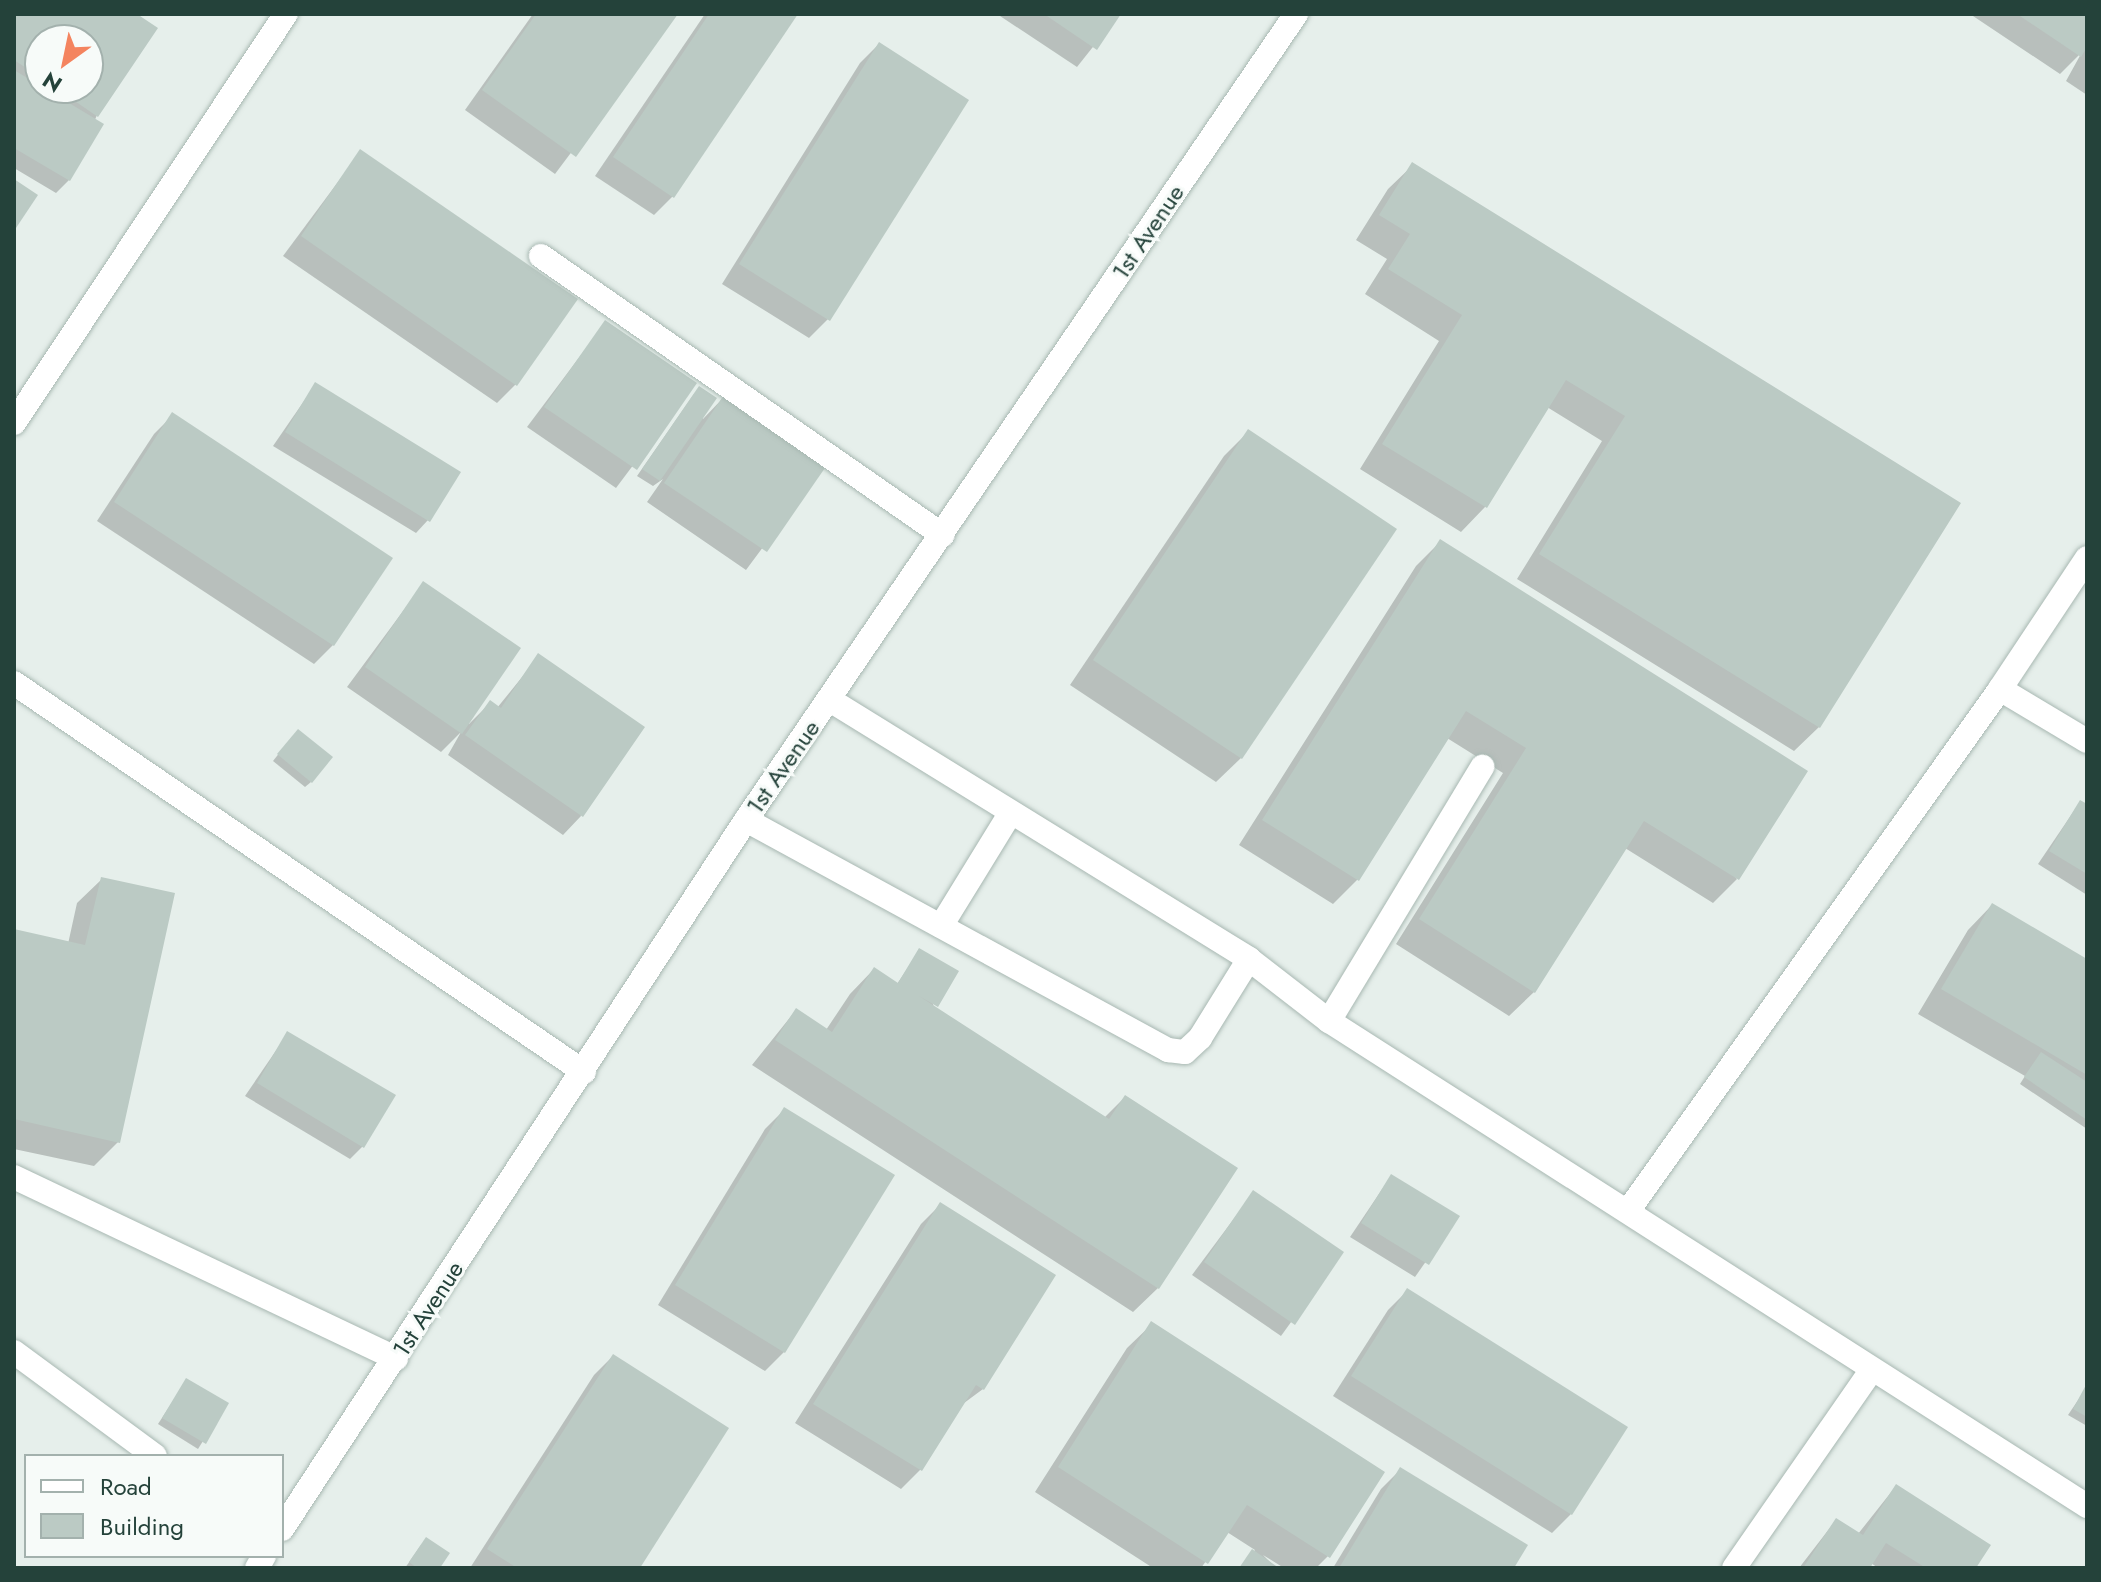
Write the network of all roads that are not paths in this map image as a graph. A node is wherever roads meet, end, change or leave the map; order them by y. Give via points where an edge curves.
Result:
1 (286, 14) edge
2 (1296, 14) edge
3 (541, 256) dead end
4 (14, 423) edge
5 (942, 535) junction
6 (2087, 558) edge
7 (14, 683) edge
8 (2000, 689) junction
9 (830, 700) junction
10 (2087, 741) edge
11 (1482, 767) dead end
12 (1010, 814) junction
13 (746, 820) junction
14 (941, 926) junction
15 (1249, 959) junction
16 (1329, 1021) junction
17 (584, 1072) junction
18 (14, 1177) edge
19 (1628, 1211) junction
20 (14, 1352) edge
21 (396, 1358) junction
22 (1871, 1371) junction
23 (152, 1454) edge
24 (2087, 1506) edge
25 (284, 1526) edge
26 (1734, 1568) edge

1 - 4 street
2 - 5 street, 1st Avenue
3 - 5 street
5 - 9 street, 1st Avenue
6 - 8 street
7 - 17 street
8 - 10 street
8 - 19 street
9 - 12 street
9 - 13 street, 1st Avenue
11 - 16 street
12 - 14 street
12 - 15 street
13 - 14 street
13 - 17 street, 1st Avenue
14 - 15 street via 1168,1050 1185,1052 1200,1038
15 - 16 street
16 - 19 street
17 - 21 street, 1st Avenue
18 - 21 street
19 - 22 street
20 - 23 street
21 - 25 street, 1st Avenue
22 - 24 street
22 - 26 street

